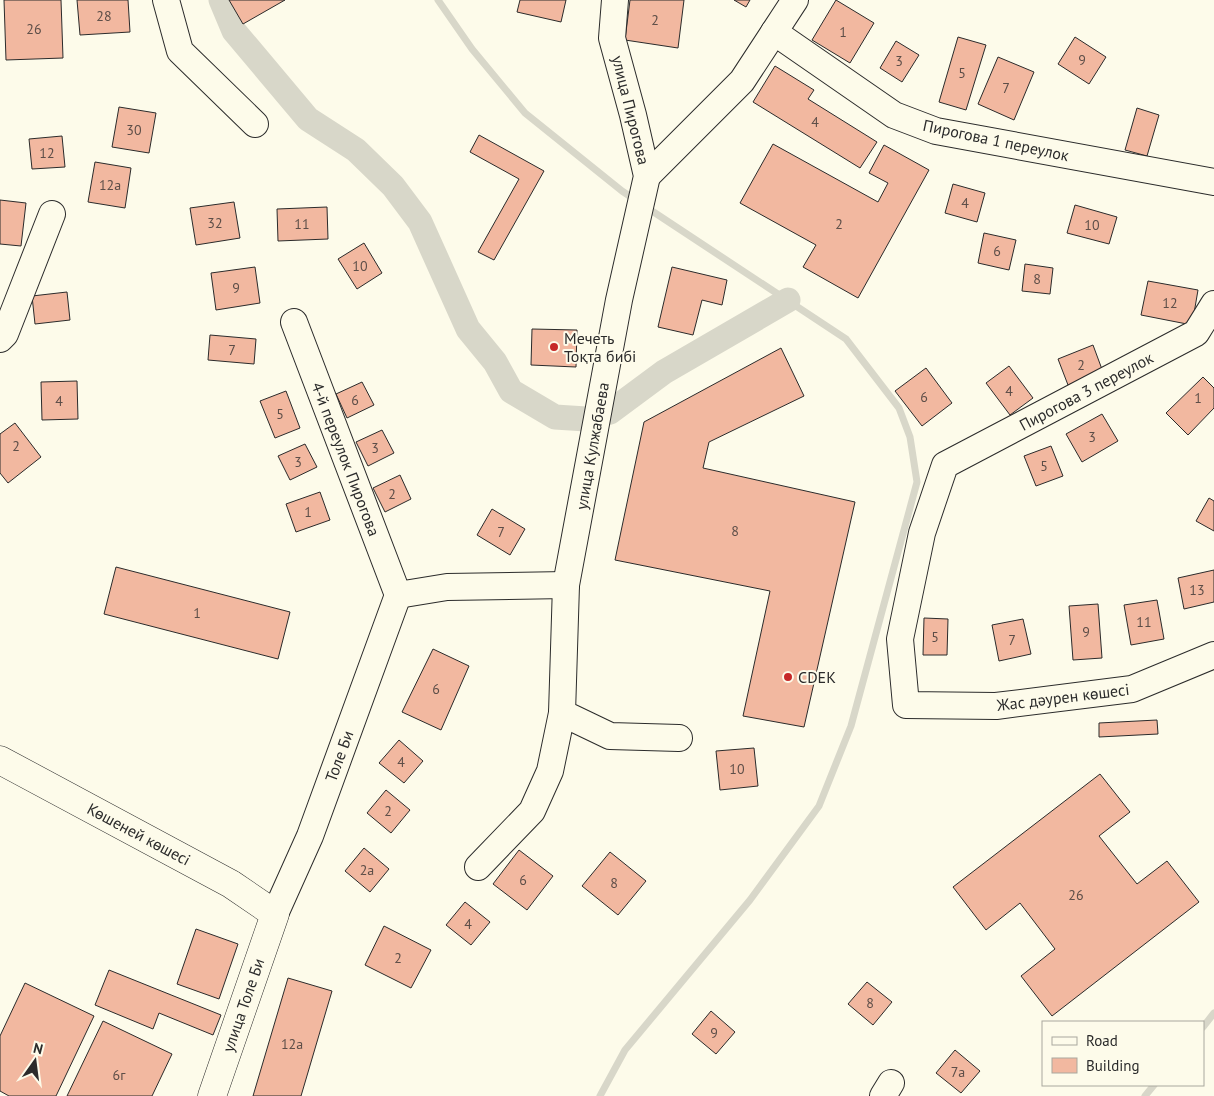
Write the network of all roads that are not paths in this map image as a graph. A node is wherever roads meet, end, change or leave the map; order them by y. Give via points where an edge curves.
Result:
1 (166, 0) edge
2 (615, 0) edge
3 (795, 0) edge
4 (774, 32) junction
5 (255, 124) dead end
6 (1214, 182) edge
7 (645, 183) junction
8 (52, 214) dead end
9 (637, 219) joint
10 (1214, 304) edge
11 (294, 322) dead end
12 (0, 339) edge
13 (566, 585) junction
14 (398, 595) junction
15 (1214, 655) edge
16 (906, 705) joint
17 (562, 713) junction
18 (679, 738) dead end
19 (0, 760) edge
20 (478, 867) dead end
21 (274, 914) junction
22 (212, 1096) edge

1 - 5 street via 180,51
2 - 7 street, улица Пирогова via 612,38 633,115
3 - 4 street
4 - 6 street, Пирогова 1 переулок via 894,116 936,131
4 - 7 street via 742,81
7 - 9 street, улица Пирогова
8 - 12 street via 5,334
9 - 13 street, улица Кулжабаева
10 - 16 street, Пирогова 3 переулок via 1196,333 945,465 922,532 900,639
11 - 14 street, 4-й переулок Пирогова
13 - 14 street via 447,587
13 - 17 street, улица Кулжабаева
14 - 21 street, Толе Би via 310,836
15 - 16 street, Жас дәурен көшесі via 1132,690 996,706
17 - 18 street via 610,736
17 - 20 street, улица Кулжабаева via 550,771 532,811
19 - 21 main road, Көшеней көшесі via 231,884
21 - 22 main road, улица Толе Би

